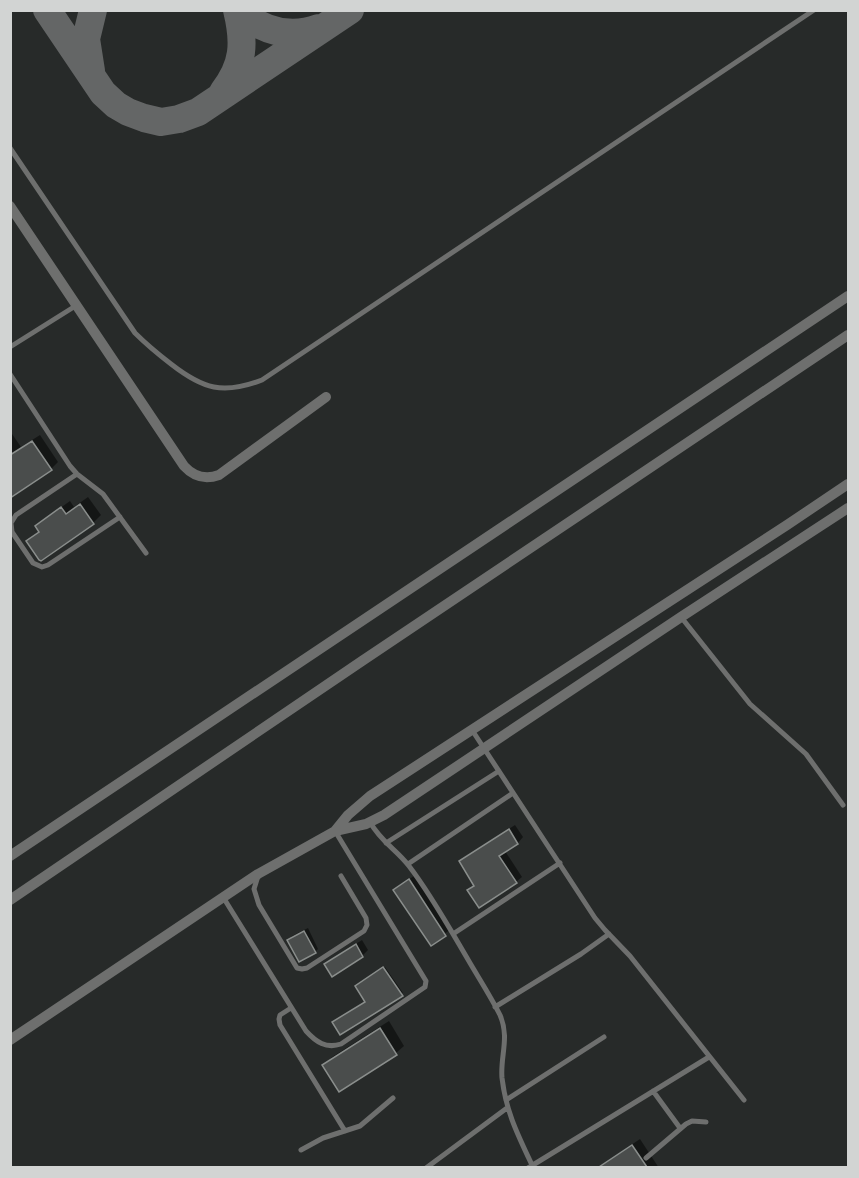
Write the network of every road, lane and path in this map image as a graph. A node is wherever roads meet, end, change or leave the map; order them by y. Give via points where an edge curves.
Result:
1 (814, 10) edge
2 (10, 148) edge
3 (10, 206) edge
4 (849, 296) edge
5 (77, 305) junction
6 (849, 335) edge
7 (10, 347) edge
8 (10, 374) edge
9 (326, 397) dead end
10 (76, 474) junction
11 (849, 484) edge
12 (849, 508) edge
13 (120, 517) junction
14 (146, 553) dead end
15 (681, 618) junction
16 (472, 730) junction
17 (484, 748) junction
18 (499, 771) junction
19 (513, 793) junction
20 (843, 805) dead end
21 (370, 822) junction
22 (335, 831) junction
23 (386, 843) junction
24 (10, 856) edge
25 (560, 863) junction
26 (408, 864) junction
27 (258, 874) junction
28 (341, 876) dead end
29 (223, 897) junction
30 (10, 900) edge
31 (453, 933) junction
32 (609, 934) junction
33 (495, 1007) junction
34 (291, 1008) junction
35 (604, 1037) dead end
36 (10, 1040) edge
37 (710, 1057) junction
38 (653, 1091) junction
39 (393, 1098) dead end
40 (506, 1100) junction
41 (744, 1100) dead end
42 (507, 1108) junction
43 (706, 1122) dead end
44 (680, 1128) junction
45 (345, 1131) junction
46 (301, 1150) dead end
47 (646, 1158) dead end
48 (530, 1166) edge
49 (426, 1167) edge

1 - 2 lane via 262,380 231,389 202,384 186,376 135,333
3 - 5 street
4 - 24 street
5 - 7 lane
5 - 9 street via 184,466 198,476 219,475
6 - 30 street
8 - 10 lane
10 - 13 lane via 103,494
10 - 13 lane via 12,520 12,532 33,563 48,565
11 - 16 street
12 - 15 street
13 - 14 lane
15 - 17 street
15 - 20 lane via 750,704 806,754
16 - 17 lane
16 - 22 street via 362,802
17 - 18 lane
17 - 21 street
18 - 19 lane
18 - 23 lane
19 - 25 lane
19 - 26 lane
21 - 22 street
21 - 23 lane
22 - 27 street
22 - 34 lane via 426,984 336,1046 313,1039
23 - 26 lane
25 - 31 lane
25 - 32 lane
26 - 31 lane
27 - 28 lane via 254,889 259,905 297,968 302,969 364,931 367,925
27 - 29 street
29 - 34 lane
29 - 36 street
31 - 33 lane
32 - 33 lane
32 - 37 lane
33 - 40 lane via 505,1035 502,1069
34 - 45 lane via 280,1015 280,1025
35 - 40 lane
37 - 38 lane
37 - 41 lane
38 - 44 lane
38 - 48 lane
39 - 45 lane via 365,1123
40 - 42 lane
42 - 48 lane
42 - 49 lane
43 - 44 lane via 692,1121
44 - 47 lane
45 - 46 lane

